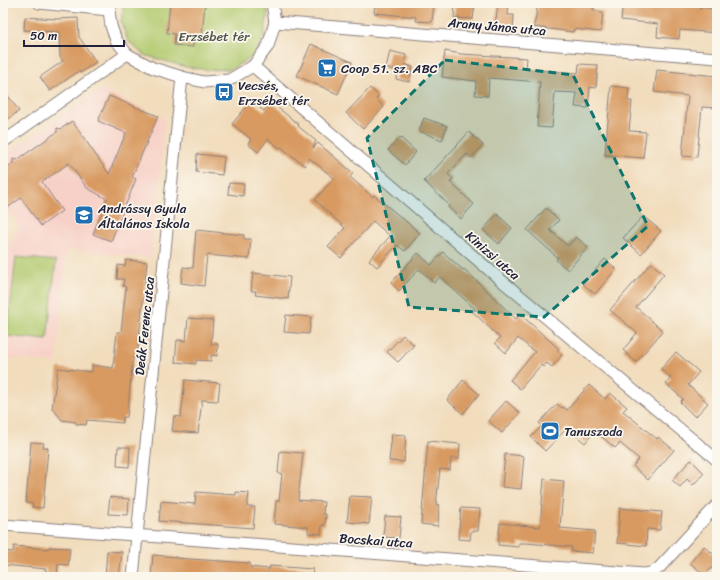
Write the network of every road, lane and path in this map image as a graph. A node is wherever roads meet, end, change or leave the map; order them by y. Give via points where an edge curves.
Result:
1 (39, 3) edge
2 (272, 3) edge
3 (110, 6) edge
4 (275, 22) junction
5 (127, 54) junction
6 (717, 58) edge
7 (253, 66) junction
8 (182, 77) junction
9 (3, 142) edge
10 (717, 460) edge
11 (717, 505) edge
12 (3, 525) edge
13 (138, 535) junction
14 (133, 577) edge

1 - 3 street
2 - 4 street
3 - 5 street via 111,26 116,40
4 - 6 street, Arany János utca
4 - 7 street via 268,46
5 - 8 street via 153,68
5 - 9 street
7 - 8 street via 229,80 204,82
7 - 10 street, Kinizsi utca via 502,281
8 - 13 street, Deák Ferenc utca
11 - 13 street, Bocskai utca via 659,568 644,574
12 - 13 street, Bocskai utca
13 - 14 street, Deák Ferenc utca

